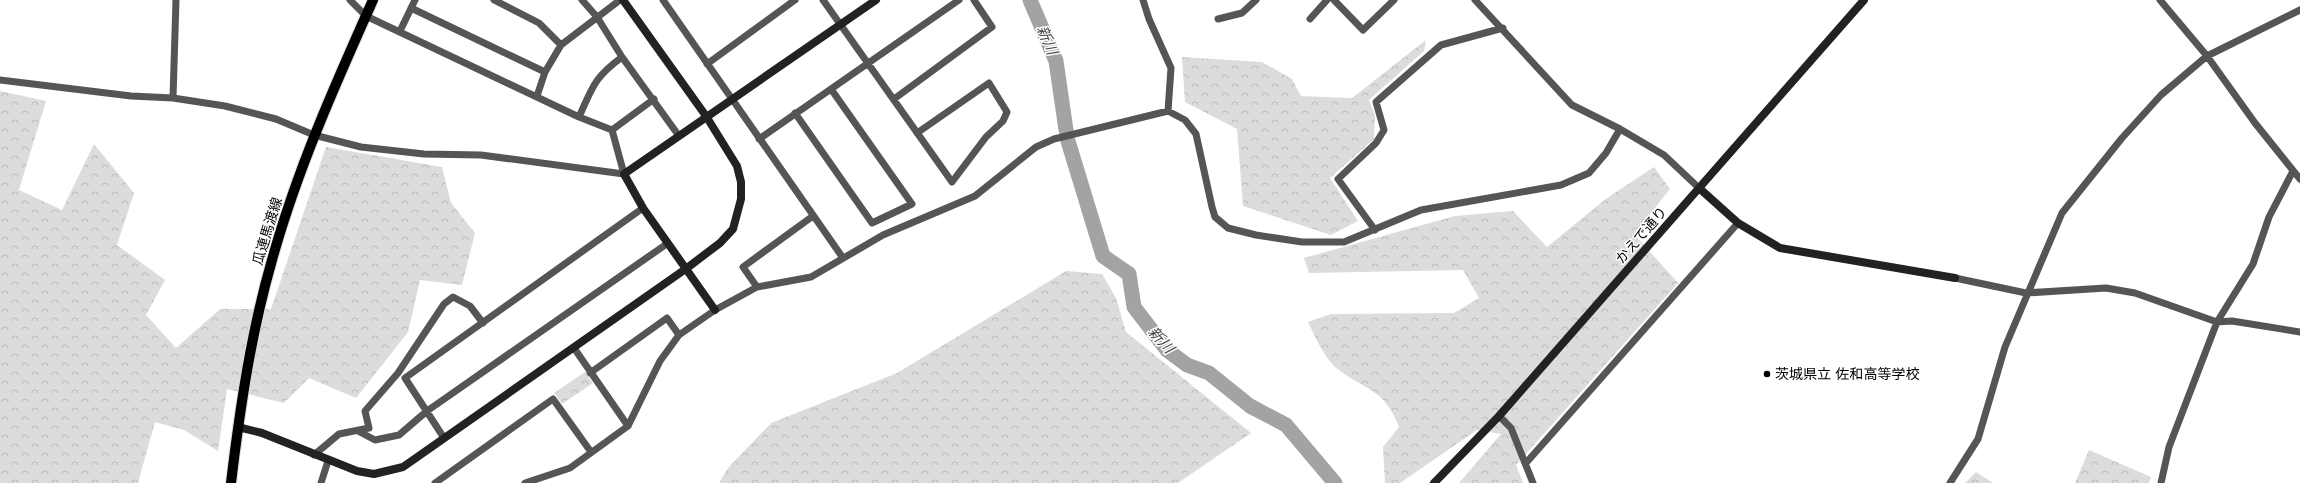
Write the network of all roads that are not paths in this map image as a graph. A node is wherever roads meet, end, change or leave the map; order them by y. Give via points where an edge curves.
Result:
1 (176, 0) edge
2 (350, 0) edge
3 (373, 0) edge
4 (415, 0) edge
5 (494, 0) edge
6 (582, 0) edge
7 (620, 0) edge
8 (623, 0) edge
9 (663, 0) edge
10 (795, 0) edge
11 (823, 0) edge
12 (876, 0) edge
13 (959, 0) edge
14 (974, 0) edge
15 (1143, 0) edge
16 (1256, 0) edge
17 (1327, 0) edge
18 (1334, 0) edge
19 (1394, 0) edge
20 (1475, 0) edge
21 (1864, 0) edge
22 (2160, 0) edge
23 (411, 8) junction
24 (2300, 10) edge
25 (366, 16) junction
26 (597, 17) junction
27 (1218, 19) dead end
28 (1310, 19) dead end
29 (840, 24) junction
30 (1503, 28) junction
31 (400, 31) junction
32 (561, 45) junction
33 (2207, 56) junction
34 (622, 57) junction
35 (868, 63) junction
36 (707, 64) junction
37 (545, 72) junction
38 (0, 80) edge
39 (831, 89) junction
40 (538, 96) junction
41 (173, 98) junction
42 (654, 99) junction
43 (894, 99) junction
44 (731, 100) junction
45 (1168, 111) junction
46 (795, 113) junction
47 (706, 116) junction
48 (579, 117) junction
49 (1620, 129) junction
50 (612, 130) junction
51 (917, 133) junction
52 (314, 135) junction
53 (679, 136) junction
54 (759, 139) junction
55 (2293, 171) junction
56 (624, 174) junction
57 (2300, 179) edge
58 (1699, 188) junction
59 (643, 208) junction
60 (813, 216) junction
61 (1738, 223) junction
62 (1376, 230) junction
63 (668, 243) junction
64 (843, 258) junction
65 (687, 268) junction
66 (1955, 278) joint
67 (757, 287) junction
68 (2026, 293) junction
69 (715, 310) junction
70 (2217, 322) junction
71 (483, 323) junction
72 (2300, 332) edge
73 (679, 335) junction
74 (574, 348) junction
75 (590, 373) junction
76 (427, 412) junction
77 (1499, 416) junction
78 (628, 426) junction
79 (238, 427) junction
80 (358, 431) junction
81 (444, 438) junction
82 (591, 452) junction
83 (314, 455) junction
84 (328, 461) junction
85 (1526, 462) junction
86 (231, 483) edge
87 (321, 483) edge
88 (435, 483) edge
89 (525, 483) edge
90 (1434, 483) edge
91 (1533, 483) edge
92 (1950, 483) edge
93 (2161, 483) edge

1 - 41 street
2 - 25 street
3 - 25 main road, 瓜連馬渡線
4 - 23 street
5 - 32 street via 539,23
6 - 26 street
7 - 26 street
8 - 47 street
9 - 36 street
10 - 36 street
11 - 29 street
12 - 29 street
13 - 35 street
14 - 43 street via 992,27
15 - 45 street via 1171,68
16 - 27 street via 1242,13
17 - 28 street
18 - 19 street via 1363,30
20 - 30 street
21 - 58 street, かえで通り
22 - 33 street
23 - 31 street
23 - 37 street
24 - 33 street
25 - 31 street
25 - 52 main road, 瓜連馬渡線
26 - 32 street
26 - 34 street
29 - 35 street
29 - 44 street
30 - 49 street via 1572,106
30 - 62 street via 1441,45 1376,102 1384,130 1376,143 1338,179
31 - 40 street
32 - 37 street
33 - 55 street via 2255,124
33 - 68 street via 2161,95 2122,138 2062,213
34 - 42 street
34 - 48 street via 594,83
35 - 39 street
35 - 43 street
36 - 44 street
37 - 40 street
38 - 41 street via 131,96
39 - 46 street
39 - 46 street via 912,204 872,223
40 - 48 street
41 - 52 street via 225,106 276,119
42 - 50 street
42 - 53 street
43 - 51 street
44 - 47 street
44 - 54 street
45 - 62 street via 1185,120 1196,134 1214,213 1228,228 1302,242 1344,242
45 - 64 street via 1054,139 1036,147 975,196 883,235
46 - 54 street
47 - 53 street
47 - 65 street via 737,166 741,182 741,199 733,229 720,243
48 - 50 street
49 - 58 street via 1664,155
49 - 62 street via 1606,153 1589,173 1561,185 1420,210
50 - 56 street
51 - 51 street via 952,182 986,137 1003,121 1006,112 989,83
52 - 56 street via 361,147 424,154 480,155
52 - 79 main road, 瓜連馬渡線 via 271,260 252,345
53 - 56 street
54 - 60 street
55 - 57 street
55 - 70 street via 2269,217 2253,264
56 - 59 street
58 - 61 street
58 - 77 street, かえで通り
59 - 63 street
59 - 71 street
60 - 64 street
60 - 67 street via 743,267
61 - 66 street via 1780,248
61 - 85 street
63 - 65 street
63 - 76 street
64 - 67 street via 811,277
65 - 69 street
65 - 74 street
66 - 68 street
67 - 69 street
68 - 70 street via 2106,288 2135,293
68 - 92 street via 2005,347 1978,439
69 - 73 street
70 - 72 street via 2232,321
70 - 93 street via 2169,447
71 - 76 street via 405,378
71 - 80 street via 470,306 453,297 444,304 398,373 365,411 369,428
73 - 75 street via 667,318
73 - 78 street via 660,361
74 - 75 street
74 - 81 street
75 - 78 street
76 - 80 street via 399,435 375,440
76 - 81 street
77 - 85 street via 1510,428
77 - 90 street, かえで通り
78 - 82 street
79 - 83 street via 262,433
79 - 86 main road, 瓜連馬渡線
80 - 83 street via 339,434
81 - 84 street via 403,467 390,471 374,474
82 - 88 street via 553,399
82 - 89 street via 570,468
83 - 84 street
84 - 87 street
85 - 91 street

